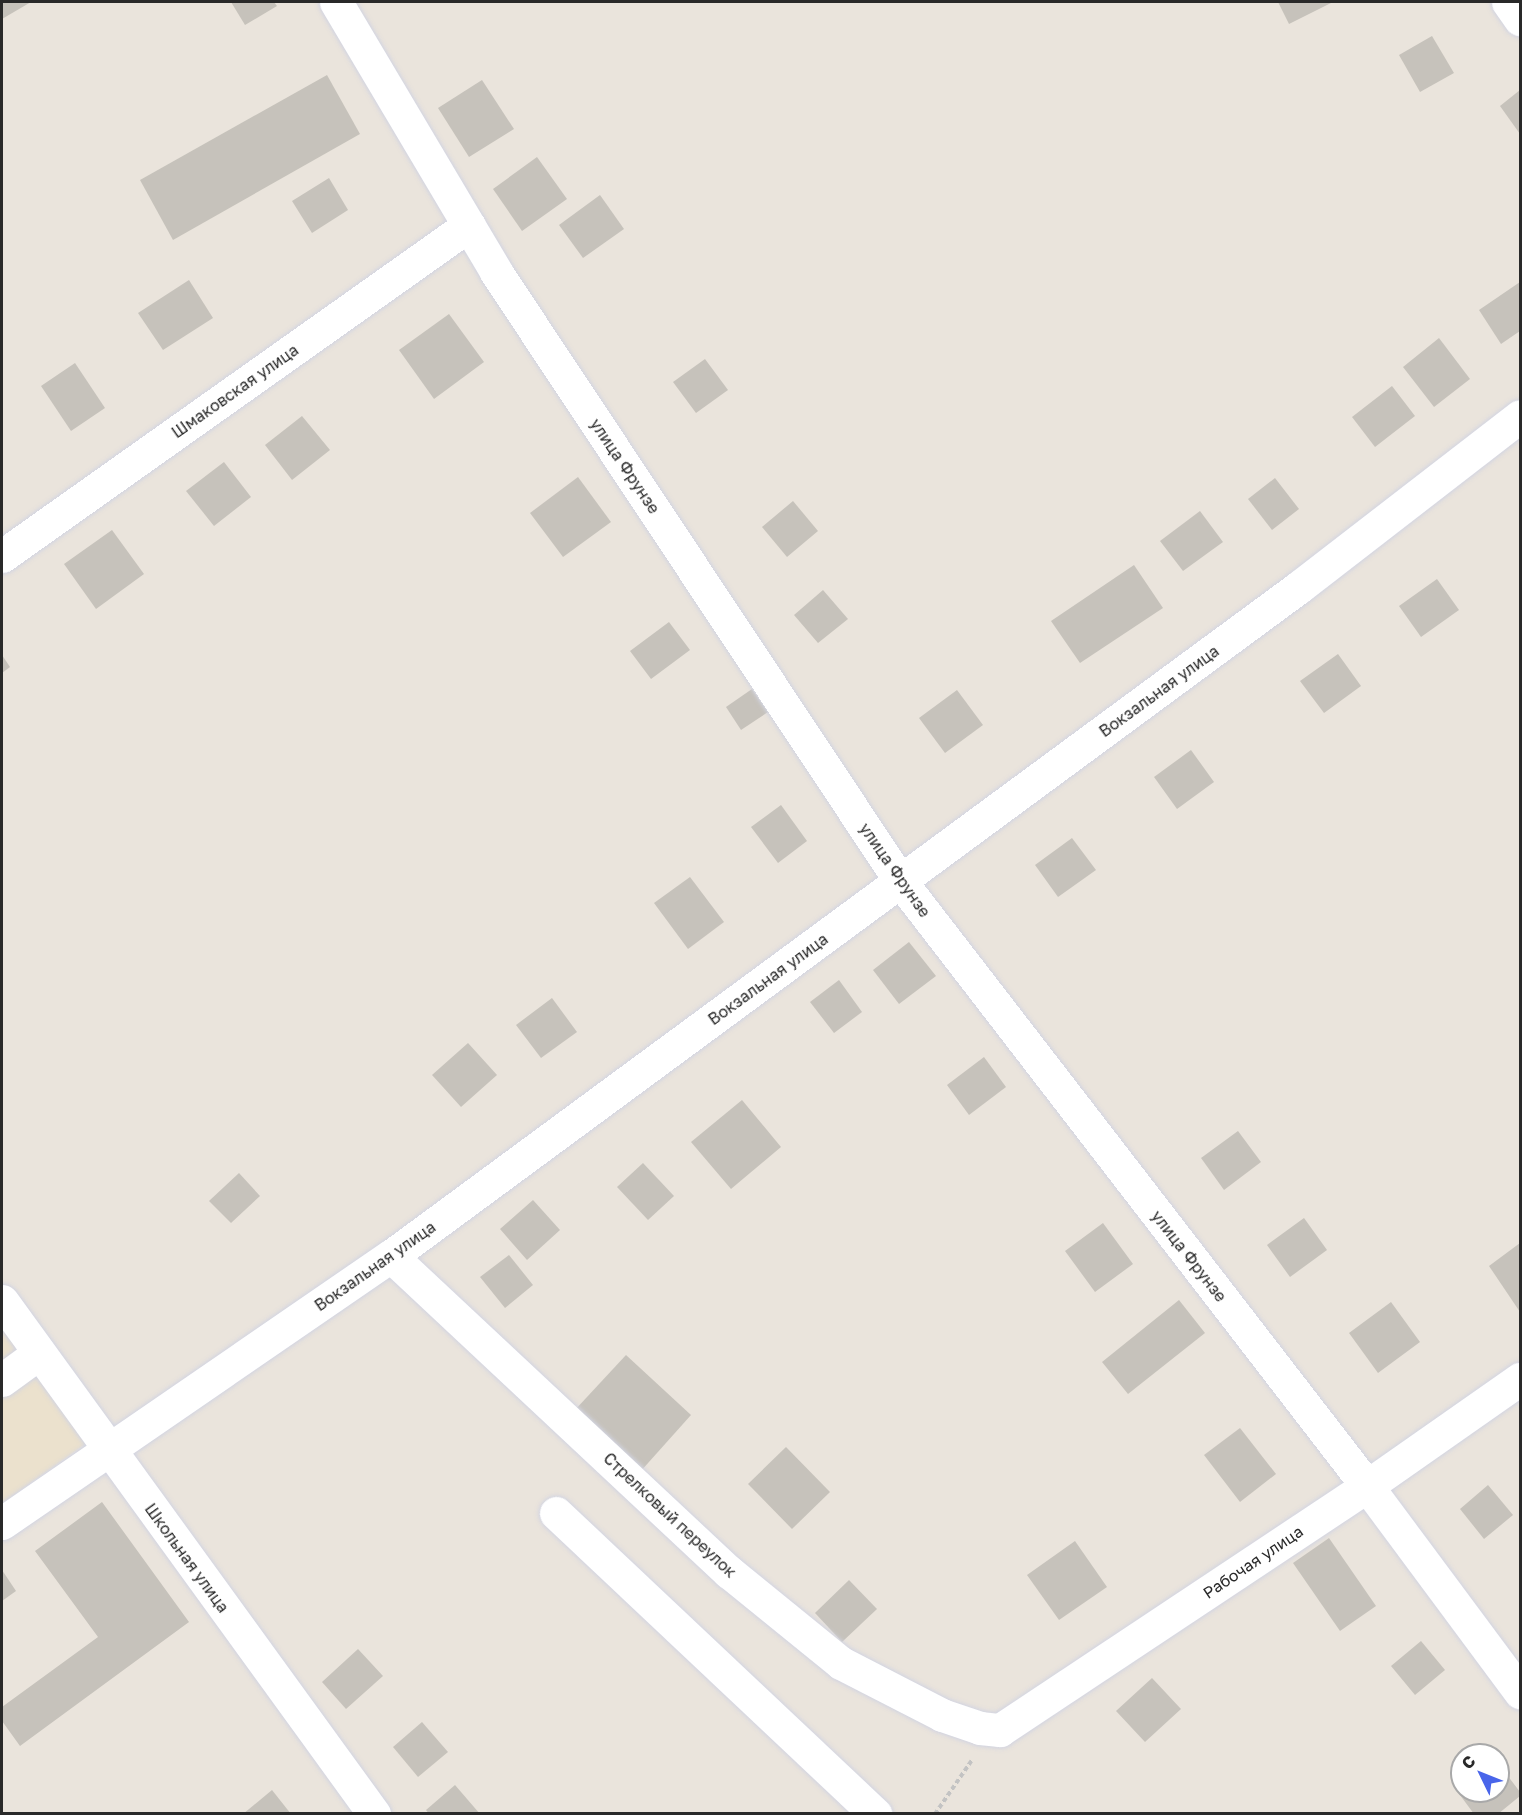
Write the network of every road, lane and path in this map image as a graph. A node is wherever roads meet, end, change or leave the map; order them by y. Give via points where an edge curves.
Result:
1 (336, 2) edge
2 (1508, 2) edge
3 (1521, 20) edge
4 (469, 225) junction
5 (1521, 416) edge
6 (2, 556) edge
7 (900, 882) junction
8 (392, 1256) junction
9 (2, 1301) edge
10 (39, 1353) junction
11 (1521, 1379) edge
12 (2, 1380) edge
13 (108, 1450) junction
14 (1367, 1486) junction
15 (555, 1513) dead end
16 (2, 1523) edge
17 (1521, 1692) edge
18 (986, 1737) junction
19 (374, 1814) edge
20 (875, 1814) edge
21 (935, 1814) edge

1 - 4 street, улица Фрунзе
2 - 3 street
4 - 6 street, Шмаковская улица
4 - 7 street, улица Фрунзе
5 - 7 street, Вокзальная улица via 1299,587
7 - 8 street, Вокзальная улица
7 - 14 street, улица Фрунзе
8 - 13 street, Вокзальная улица
8 - 18 street, Стрелковый переулок via 729,1572 841,1663
9 - 10 street, Школьная улица
10 - 12 street
10 - 13 street, Школьная улица
11 - 14 street, Рабочая улица
13 - 16 street, Вокзальная улица
13 - 19 street, Школьная улица
14 - 17 street, улица Фрунзе
14 - 18 street, Рабочая улица
15 - 20 street
18 - 21 path

